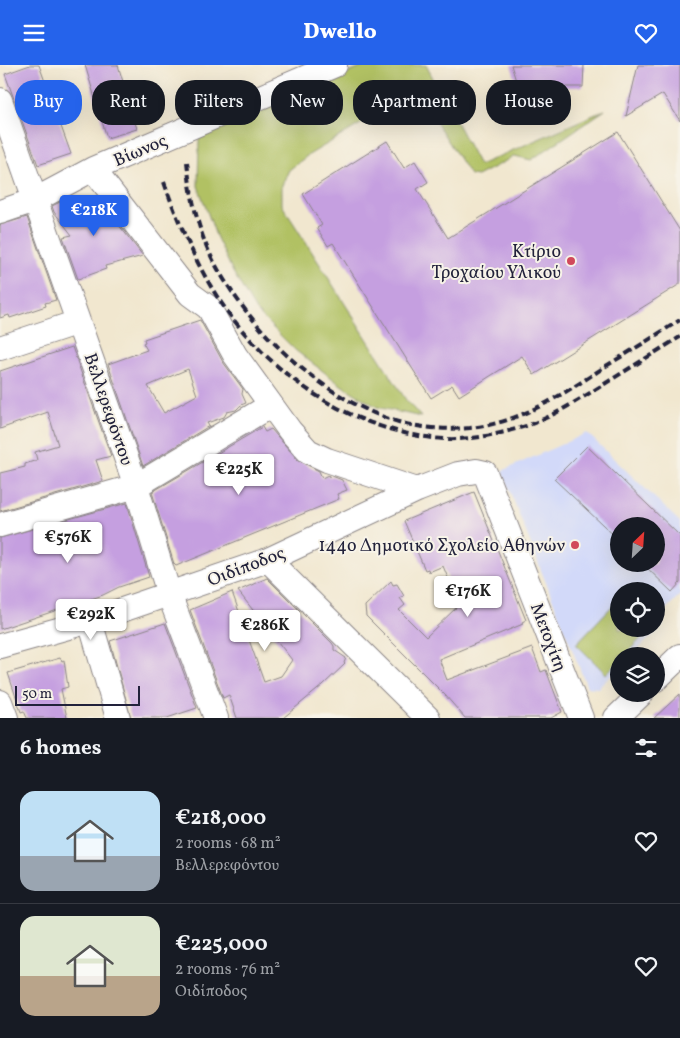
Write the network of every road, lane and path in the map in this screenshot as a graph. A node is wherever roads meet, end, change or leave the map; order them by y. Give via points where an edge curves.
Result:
1 (335, 65) edge
2 (0, 100) edge
3 (93, 169) junction
4 (35, 200) junction
5 (0, 213) edge
6 (78, 323) junction
7 (0, 348) edge
8 (271, 405) junction
9 (485, 473) joint
10 (136, 486) junction
11 (417, 490) junction
12 (0, 525) edge
13 (268, 560) junction
14 (170, 594) junction
15 (90, 621) junction
16 (0, 646) edge
17 (680, 656) edge
18 (665, 670) edge
19 (0, 702) edge
20 (633, 702) edge
21 (426, 717) edge
22 (6, 718) edge
23 (118, 718) edge
24 (216, 718) edge
25 (581, 718) edge
26 (616, 718) edge

1 - 3 street, Βίωνος
2 - 4 street, Βελλερεφόντου
3 - 4 street, Βίωνος
3 - 8 street via 190,295 209,308 235,355
4 - 5 street, Βίωνος
4 - 6 street, Βελλερεφόντου
6 - 7 street
6 - 10 street, Βελλερεφόντου
8 - 10 street
8 - 11 street via 308,451 327,461
9 - 11 street, Οιδίποδος via 458,473
9 - 25 street, Μετοχίτη
10 - 12 street
10 - 14 street, Βελλερεφόντου
11 - 13 street, Οιδίποδος
13 - 14 street, Οιδίποδος
13 - 21 street
14 - 15 street, Οιδίποδος
14 - 24 street, Βελλερεφόντου
15 - 16 street, Οιδίποδος
15 - 23 street
17 - 18 street
19 - 22 street
20 - 26 street

